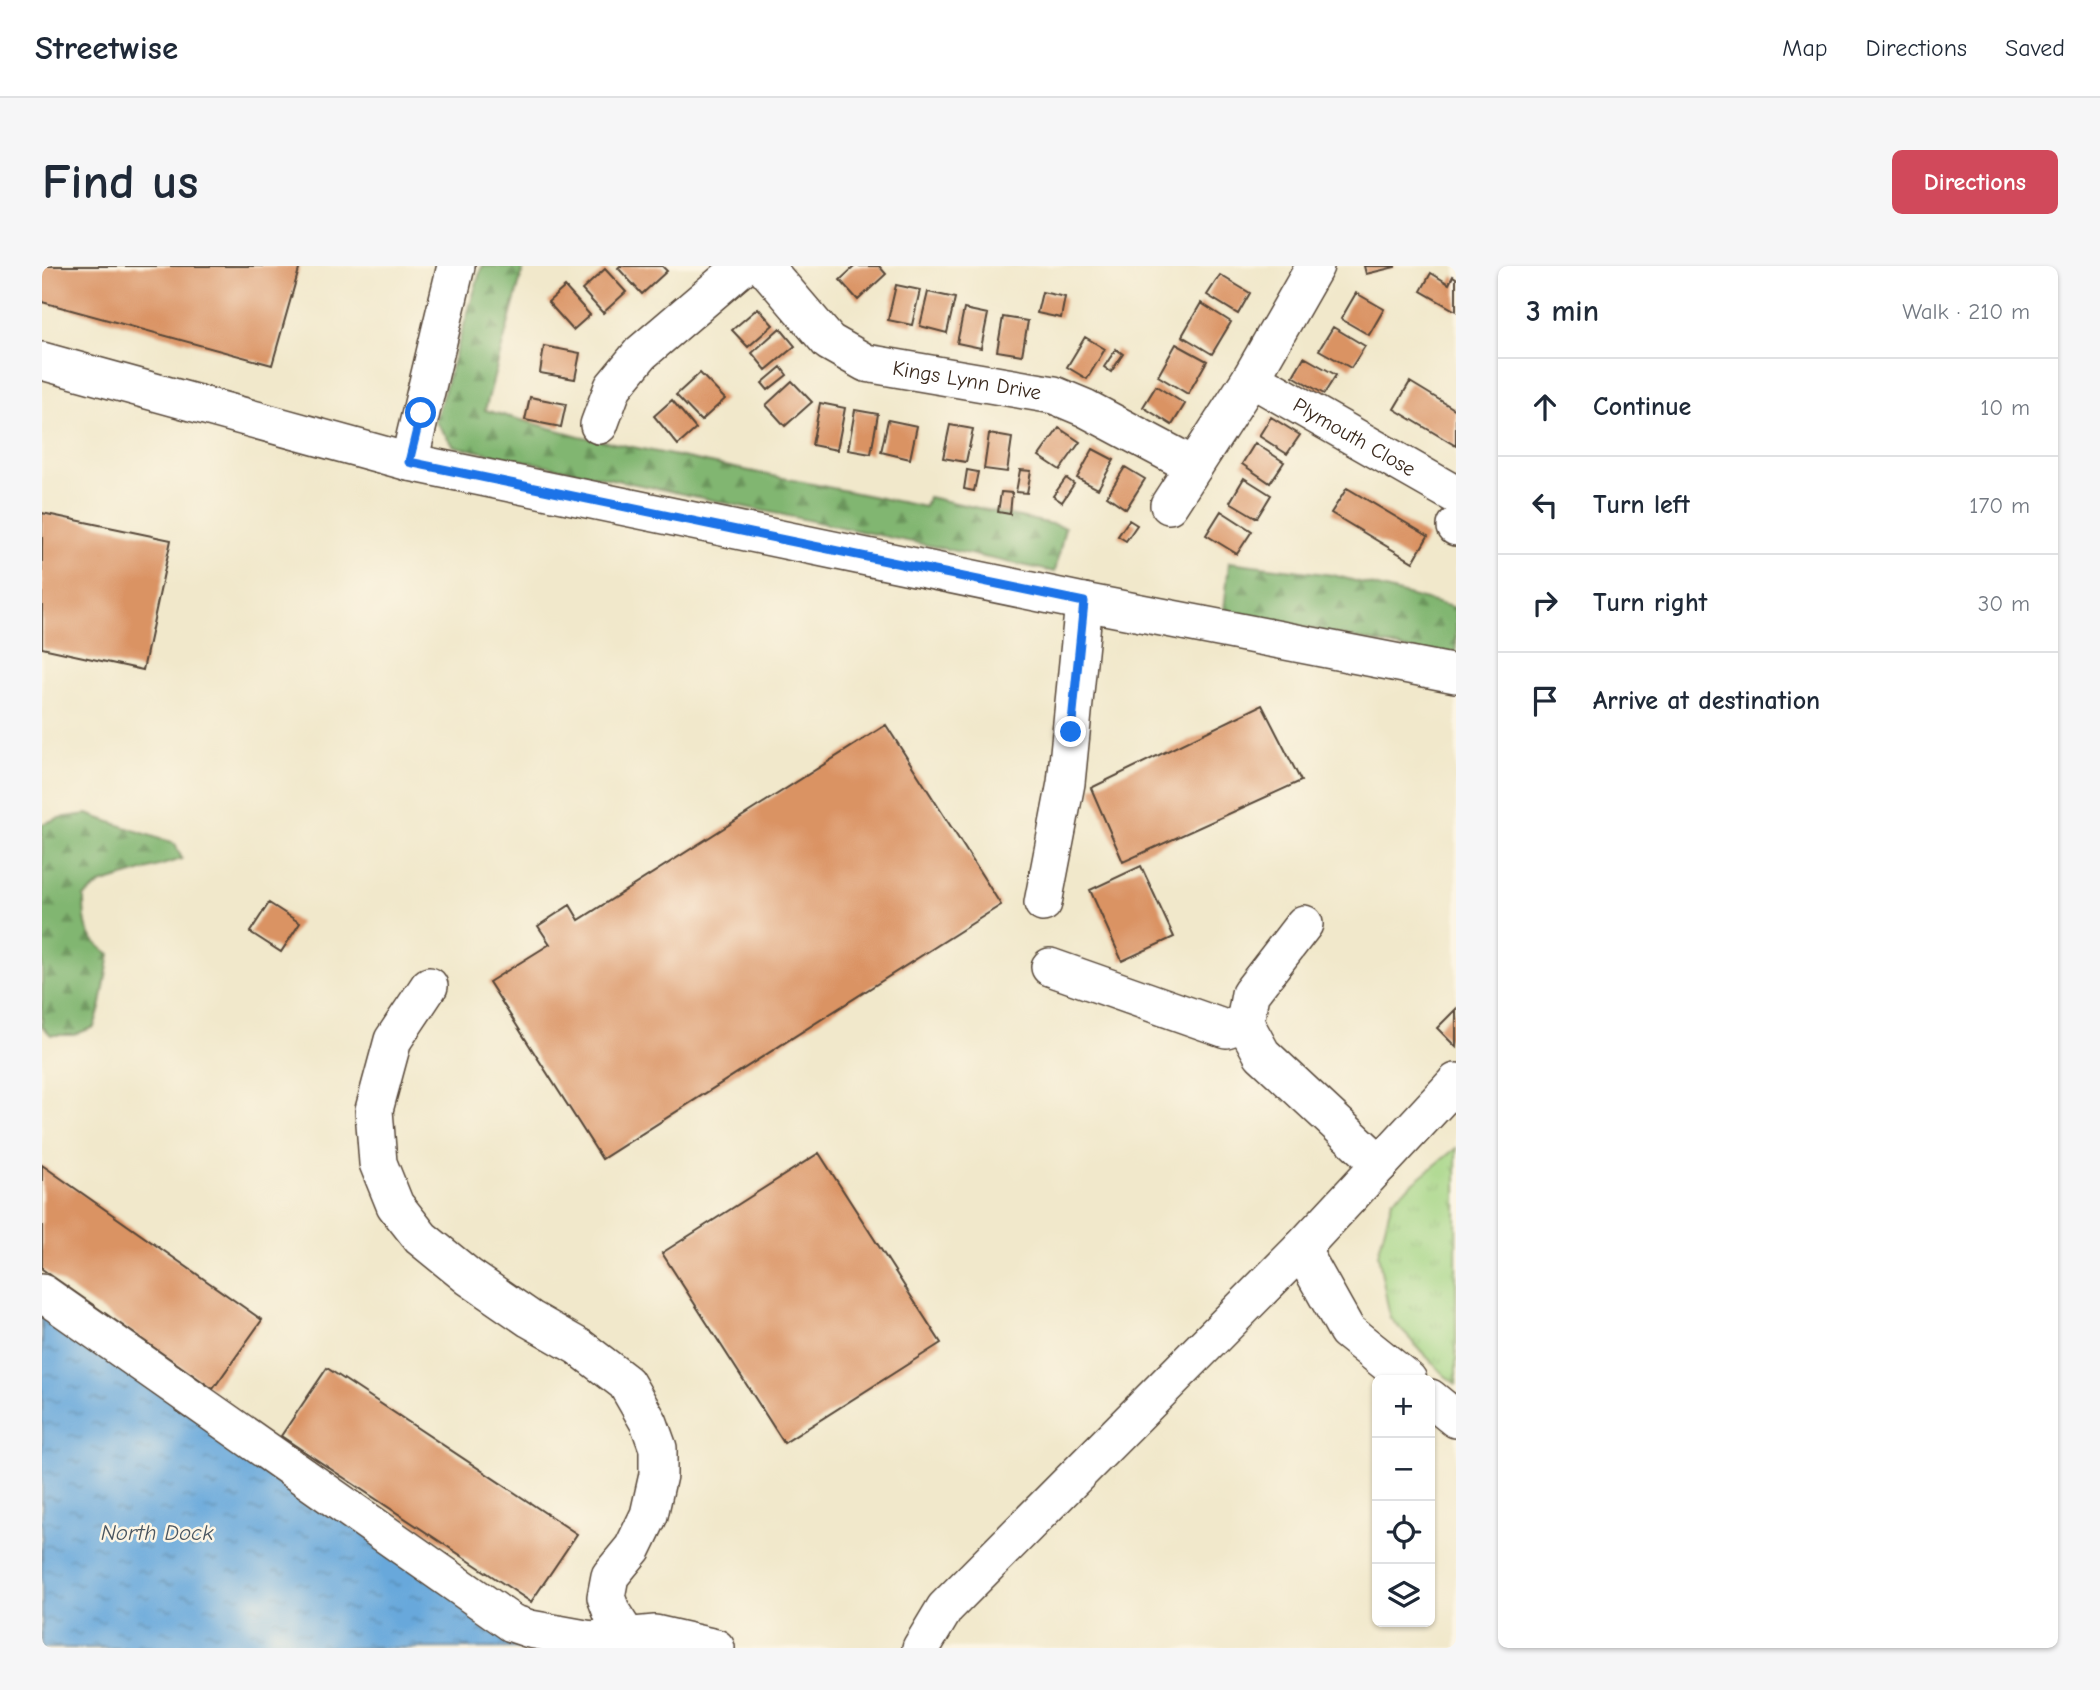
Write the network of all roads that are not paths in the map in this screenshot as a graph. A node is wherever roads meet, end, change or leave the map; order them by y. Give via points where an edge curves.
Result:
1 (456, 266) edge
2 (743, 266) edge
3 (764, 266) edge
4 (1315, 266) edge
5 (42, 361) edge
6 (1251, 378) junction
7 (599, 425) dead end
8 (409, 462) junction
9 (1194, 466) junction
10 (1456, 495) edge
11 (1170, 505) dead end
12 (1084, 602) junction
13 (1456, 674) edge
14 (1044, 903) dead end
15 (1304, 924) dead end
16 (1050, 967) dead end
17 (429, 986) dead end
18 (1245, 1023) junction
19 (1456, 1082) edge
20 (1380, 1164) junction
21 (1301, 1249) junction
22 (42, 1293) edge
23 (1402, 1375) edge
24 (1435, 1402) edge
25 (1456, 1419) edge
26 (628, 1638) junction
27 (716, 1648) edge
28 (921, 1648) edge

1 - 8 street
2 - 7 street via 641,353 613,387
3 - 9 street, Kings Lynn Drive via 829,342 866,363 1054,395
4 - 6 street
5 - 8 street
6 - 9 street
6 - 10 street, Plymouth Close
8 - 12 street
9 - 11 street
12 - 13 street
12 - 14 street via 1066,783
15 - 18 street via 1250,995
16 - 18 street via 1226,1029
17 - 26 street via 393,1040 374,1110 378,1163 395,1205 421,1238 626,1383 649,1423 658,1448 658,1475 649,1515 633,1548 610,1576 606,1597
18 - 20 street via 1262,1054
19 - 20 street
20 - 21 street
21 - 23 street via 1347,1331
21 - 28 street via 945,1608
22 - 26 street via 512,1623 591,1640
24 - 25 street
26 - 27 street via 655,1634

